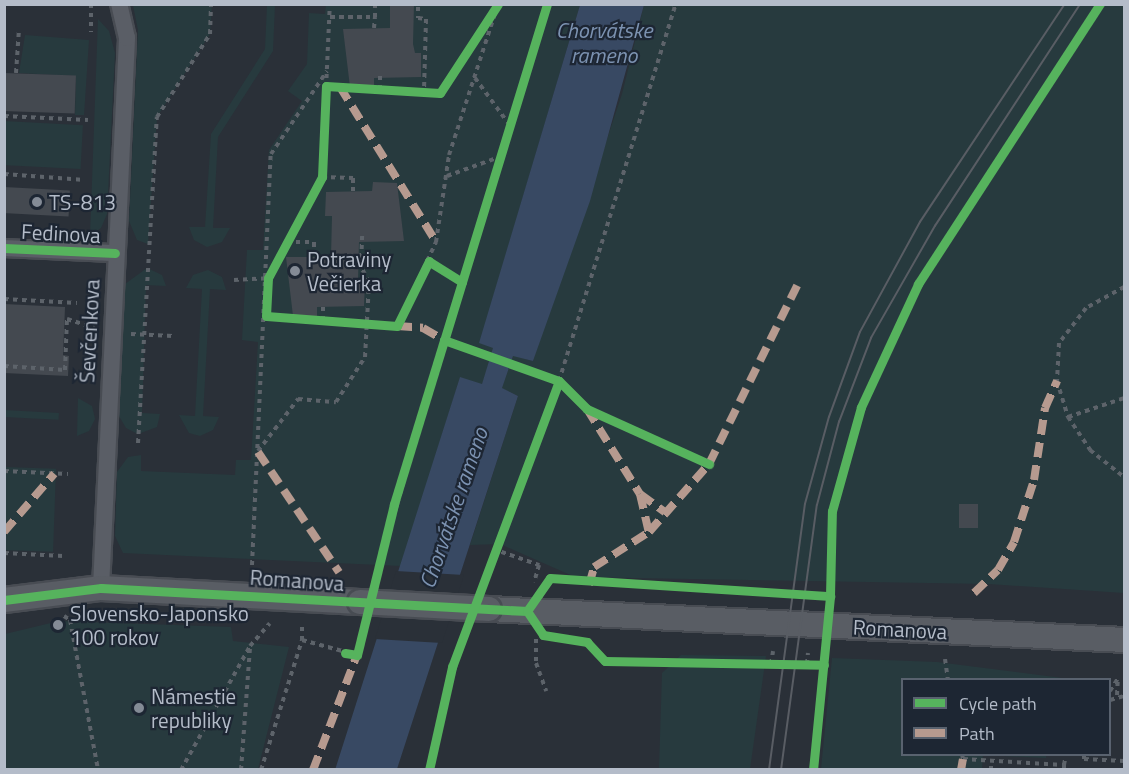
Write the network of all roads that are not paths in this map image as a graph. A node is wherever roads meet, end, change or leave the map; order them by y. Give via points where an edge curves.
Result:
1 (118, 4) edge
2 (4, 248) edge
3 (115, 254) junction
4 (101, 588) junction
5 (4, 600) edge
6 (1125, 640) edge

1 - 3 street, Ševčenkova via 126,38
2 - 3 street, Fedinova
3 - 4 street, Ševčenkova
4 - 5 street, Romanova
4 - 6 street, Romanova, bridge

